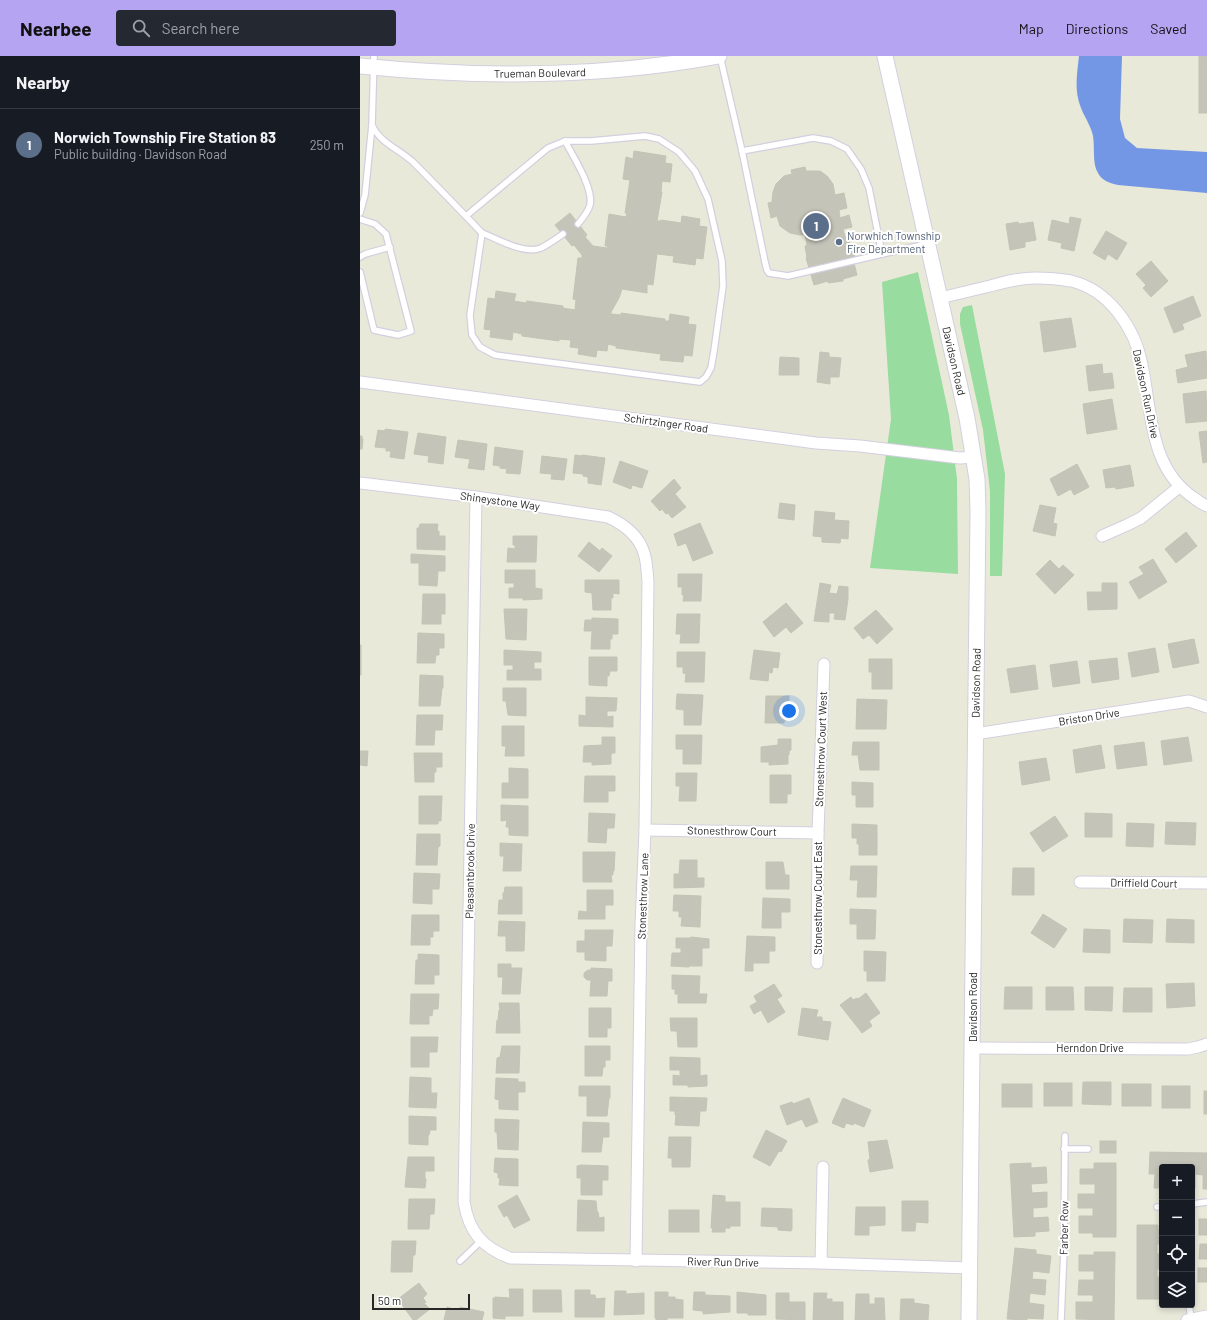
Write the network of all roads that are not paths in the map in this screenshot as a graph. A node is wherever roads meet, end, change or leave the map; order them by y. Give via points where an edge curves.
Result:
1 (719, 56) edge
2 (885, 56) edge
3 (369, 63) edge
4 (372, 125) junction
5 (565, 141) junction
6 (742, 151) junction
7 (360, 213) edge
8 (466, 216) junction
9 (360, 218) edge
10 (578, 224) dead end
11 (482, 233) junction
12 (562, 234) dead end
13 (927, 244) junction
14 (390, 247) junction
15 (882, 254) junction
16 (360, 257) edge
17 (360, 272) edge
18 (940, 298) junction
19 (360, 382) edge
20 (974, 457) junction
21 (360, 483) edge
22 (1179, 487) junction
23 (476, 497) junction
24 (1207, 506) edge
25 (634, 535) joint
26 (1102, 536) dead end
27 (824, 664) dead end
28 (1205, 706) edge
29 (975, 734) junction
30 (645, 830) junction
31 (818, 833) junction
32 (1080, 882) dead end
33 (1207, 884) edge
34 (818, 962) dead end
35 (1207, 1044) edge
36 (972, 1048) junction
37 (1064, 1136) dead end
38 (1064, 1149) junction
39 (1088, 1149) dead end
40 (823, 1167) dead end
41 (1207, 1202) edge
42 (1195, 1204) edge
43 (480, 1241) junction
44 (460, 1261) dead end
45 (636, 1261) junction
46 (821, 1263) junction
47 (970, 1268) junction
48 (1189, 1308) edge
49 (1207, 1316) edge
50 (1189, 1319) edge
51 (969, 1320) edge
52 (1061, 1320) edge

1 - 3 main road, Trueman Boulevard via 568,73 476,74
1 - 6 lane
2 - 13 main road, Davidson Road
3 - 4 lane
4 - 7 lane via 365,195
4 - 8 lane via 384,141 411,161
5 - 8 lane via 548,148
5 - 10 lane via 591,195 587,212
5 - 11 lane via 645,136 659,139 679,152 695,171 708,199 722,261 723,286 714,350 706,377 700,382 495,354 480,347 472,335 470,315
6 - 15 lane via 813,138 831,141 847,149 870,188
6 - 15 lane via 769,272 788,276
8 - 11 lane
9 - 14 lane via 375,224 386,234
11 - 12 lane via 518,248 530,250 540,248
13 - 15 lane
13 - 18 main road, Davidson Road
14 - 16 lane
14 - 17 lane via 411,331 398,335 374,330
18 - 20 main road, Davidson Road
18 - 22 street, Davidson Run Drive via 1034,278 1071,282 1089,288 1106,300 1118,312 1135,342 1142,364 1151,427 1158,450
19 - 20 street, Schirtzinger Road via 816,444 860,446 960,458
20 - 29 main road, Davidson Road via 978,511
21 - 23 street, Shineystone Way
22 - 24 street, Davidson Run Drive
22 - 26 street via 1141,518
23 - 25 street, Shineystone Way via 608,517 626,527
23 - 43 street, Pleasantbrook Drive via 464,1202 466,1216
25 - 30 street, Stonesthrow Lane via 644,552 648,581
27 - 31 street, Stonesthrow Court West
28 - 29 street, Briston Drive via 1189,701
29 - 36 main road, Davidson Road
30 - 31 street, Stonesthrow Court
30 - 45 street, Stonesthrow Lane
31 - 34 street, Stonesthrow Court East
32 - 33 street, Driffield Court
35 - 36 street, Herndon Drive via 1188,1049
36 - 47 main road, Davidson Road
37 - 38 lane, Farber Row
38 - 39 lane
38 - 52 lane, Farber Row
40 - 46 street
41 - 42 lane
43 - 44 lane
43 - 45 street, River Run Drive via 510,1258
45 - 46 street, River Run Drive
46 - 47 street, River Run Drive
47 - 51 main road, Davidson Road
48 - 50 lane
49 - 50 street

